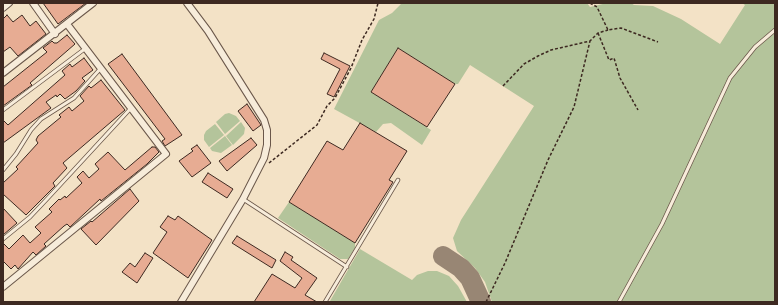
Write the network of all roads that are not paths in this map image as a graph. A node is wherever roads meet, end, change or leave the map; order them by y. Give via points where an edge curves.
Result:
1 (10, 3) edge
2 (33, 3) edge
3 (93, 3) edge
4 (187, 3) edge
5 (3, 8) edge
6 (67, 24) junction
7 (775, 30) edge
8 (55, 34) junction
9 (86, 48) junction
10 (101, 68) junction
11 (3, 73) edge
12 (131, 108) junction
13 (3, 110) edge
14 (3, 170) edge
15 (398, 180) dead end
16 (243, 199) junction
17 (3, 239) edge
18 (347, 267) junction
19 (3, 287) edge
20 (181, 302) edge
21 (325, 302) edge
22 (619, 302) edge

1 - 5 street
2 - 8 street
3 - 6 street
4 - 16 street via 252,100 267,130 264,158
6 - 8 street
6 - 9 street
7 - 22 lane via 755,47 730,78 662,224
8 - 11 street
9 - 10 street
9 - 13 lane
10 - 12 street
10 - 14 lane via 74,98 41,119
12 - 17 lane via 30,217
12 - 19 street via 166,152 165,156
15 - 18 lane
16 - 18 lane
16 - 20 street
18 - 21 lane

